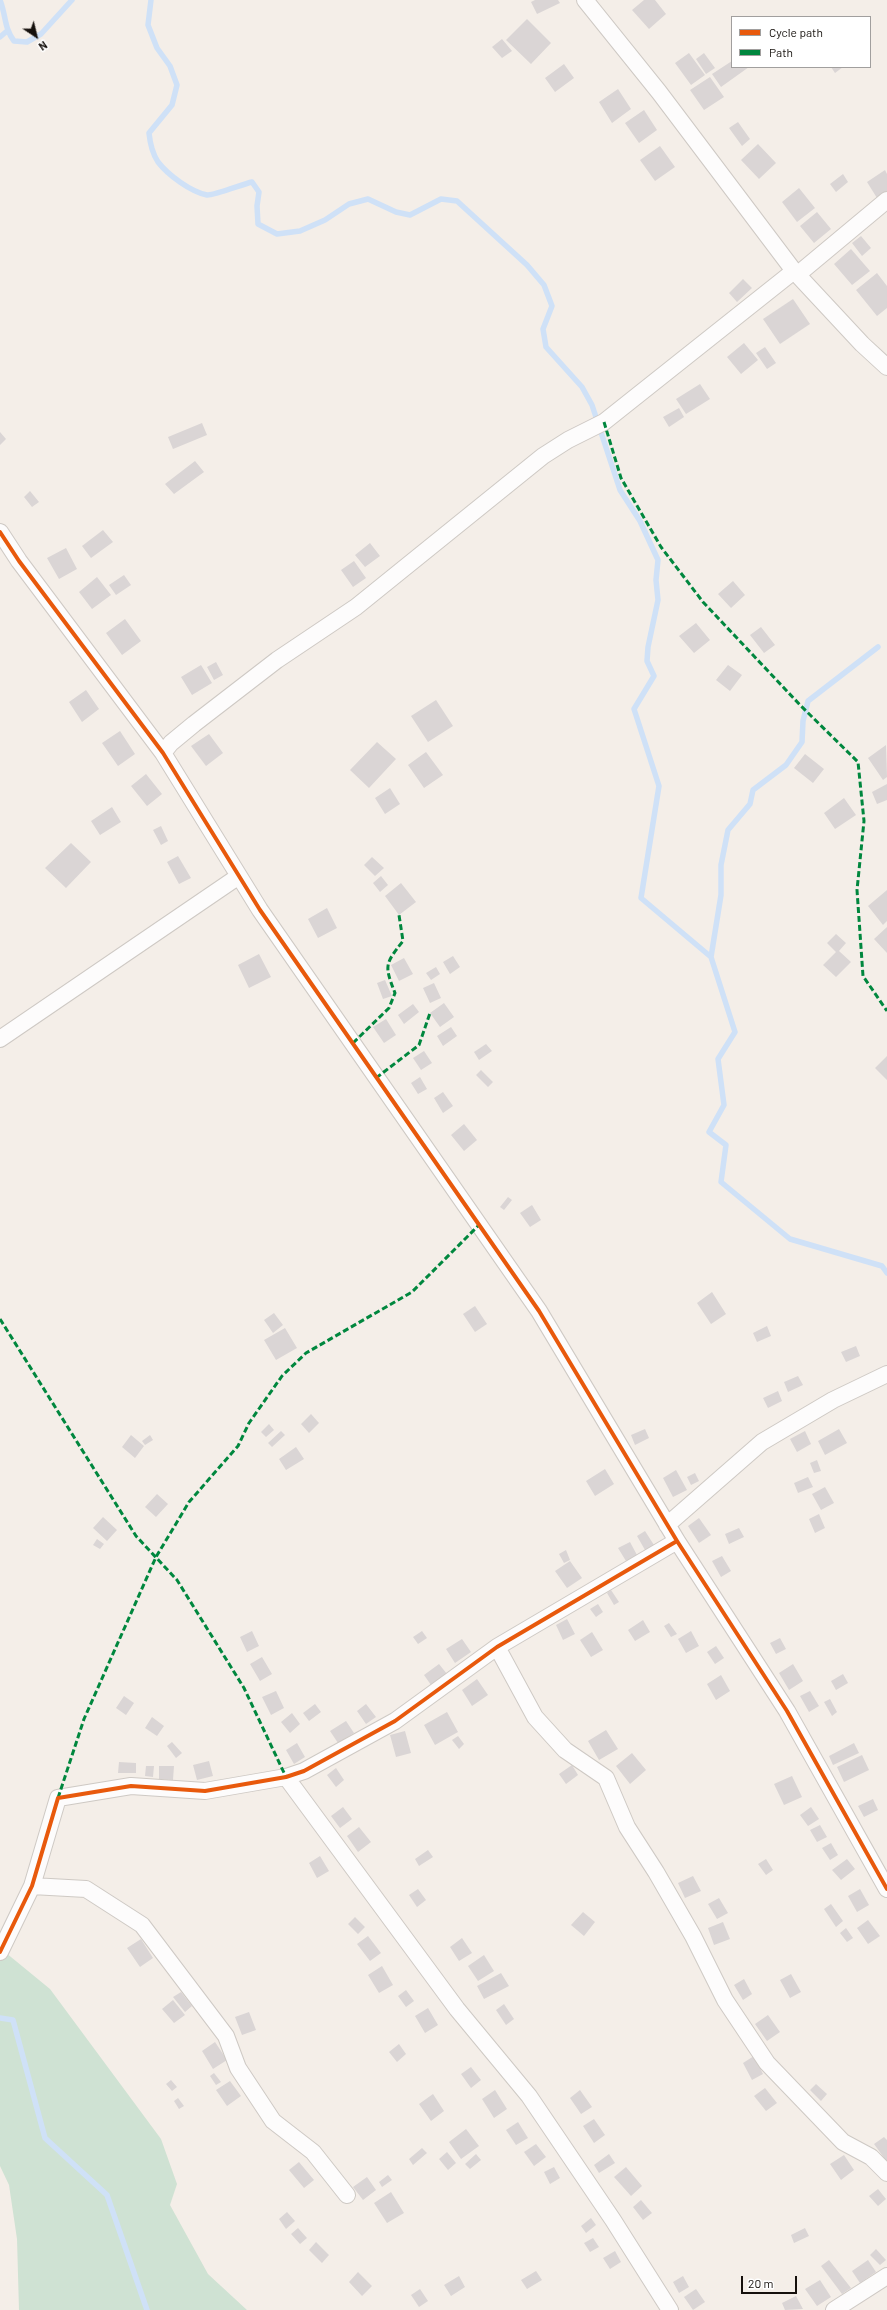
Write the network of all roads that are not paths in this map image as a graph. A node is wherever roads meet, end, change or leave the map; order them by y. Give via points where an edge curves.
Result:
1 (585, 0) edge
2 (887, 200) edge
3 (795, 273) junction
4 (887, 367) edge
5 (0, 532) edge
6 (163, 753) junction
7 (239, 876) junction
8 (0, 1039) edge
9 (887, 1374) edge
10 (667, 1525) junction
11 (677, 1541) junction
12 (497, 1647) junction
13 (286, 1777) junction
14 (32, 1886) junction
15 (887, 1889) edge
16 (0, 1952) edge
17 (887, 2173) edge
18 (347, 2194) dead end
19 (887, 2276) edge
20 (670, 2310) edge
21 (834, 2310) edge

1 - 3 street via 659,92
2 - 3 street
3 - 4 street
3 - 6 street via 604,422 568,440 544,456 356,608 277,660 170,743
5 - 6 street
6 - 7 street
7 - 8 street
7 - 10 street via 260,910 539,1311
9 - 10 street via 833,1400 762,1442
10 - 11 street
11 - 12 street
11 - 15 street via 787,1710
12 - 13 street via 395,1721 326,1760
12 - 17 street via 535,1717 564,1750 606,1778 627,1827 685,1923 725,2000 768,2063 843,2142 871,2157
13 - 14 street via 205,1791 131,1786 58,1798
13 - 20 street via 457,2009 529,2096
14 - 16 street
14 - 18 street via 86,1889 142,1925 226,2036 238,2068 273,2121 313,2152
19 - 21 street

